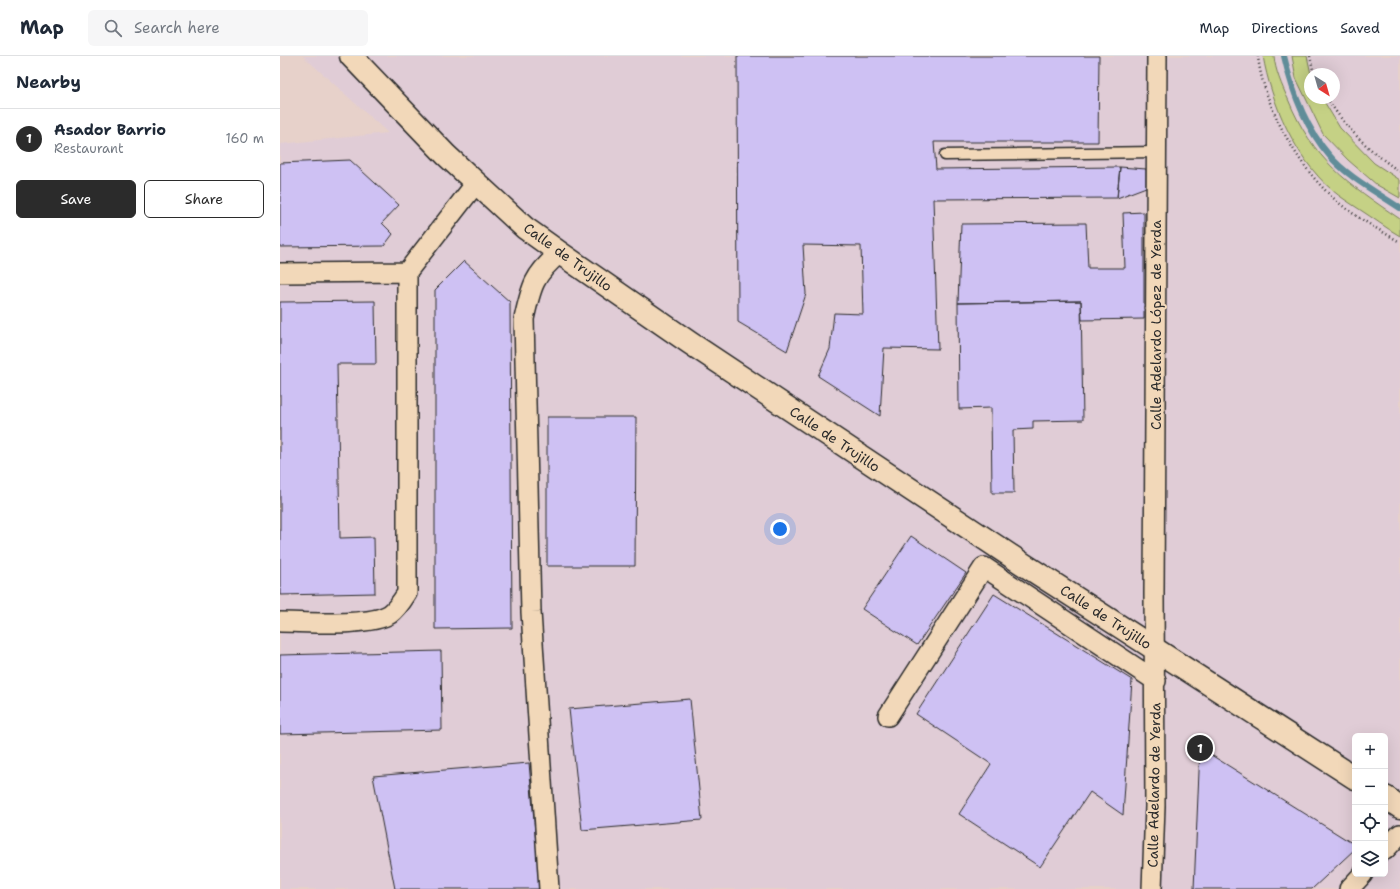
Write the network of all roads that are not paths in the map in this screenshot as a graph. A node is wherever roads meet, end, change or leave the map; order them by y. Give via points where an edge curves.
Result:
1 (351, 56) edge
2 (1157, 56) edge
3 (1157, 152) junction
4 (945, 155) dead end
5 (476, 183) junction
6 (560, 253) junction
7 (407, 272) junction
8 (280, 273) edge
9 (280, 622) edge
10 (1155, 649) junction
11 (1156, 681) junction
12 (888, 716) dead end
13 (1352, 776) edge
14 (1388, 799) edge
15 (1400, 806) edge
16 (1400, 834) edge
17 (1388, 847) edge
18 (1360, 877) edge
19 (549, 889) edge
20 (1152, 889) edge
21 (1349, 889) edge

1 - 5 main road, Calle de Trujillo
2 - 3 street, Calle Adelardo López de Yerda
3 - 4 lane
3 - 10 street, Calle Adelardo López de Yerda
5 - 6 main road, Calle de Trujillo via 525,228
5 - 7 street
6 - 10 main road, Calle de Trujillo via 697,347
6 - 19 street via 544,266 530,290 524,319 532,620
7 - 8 street
7 - 9 street via 407,593 400,605 389,614 370,621
10 - 11 street, Calle Adelardo de Yerda
10 - 13 main road, Calle de Trujillo
11 - 12 street via 984,567
11 - 20 street, Calle Adelardo de Yerda
14 - 15 main road
16 - 17 street
18 - 21 street

